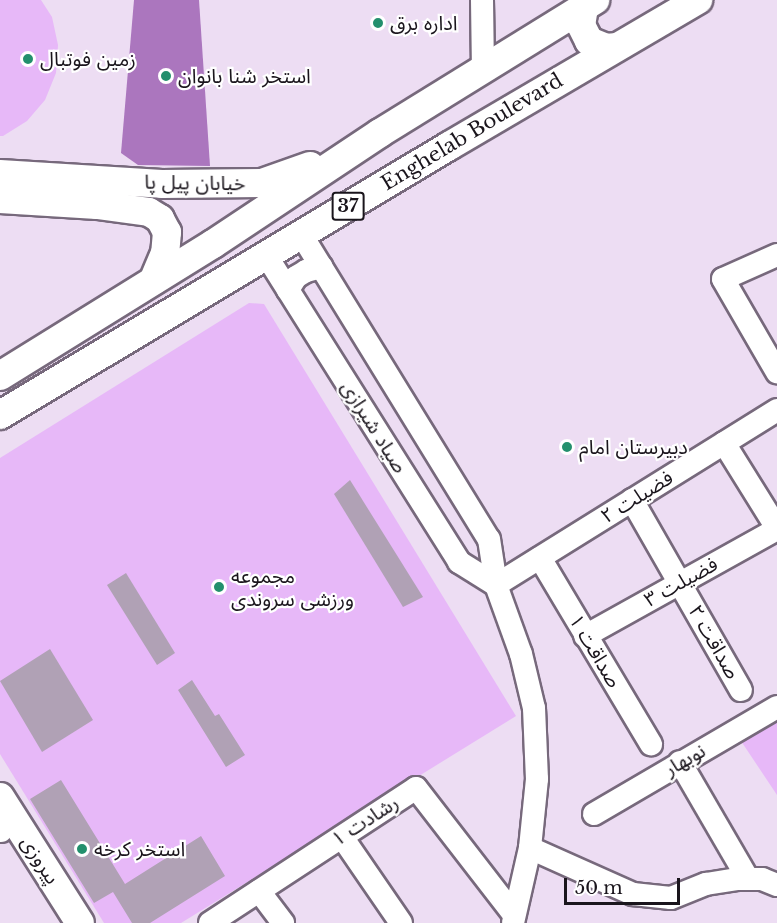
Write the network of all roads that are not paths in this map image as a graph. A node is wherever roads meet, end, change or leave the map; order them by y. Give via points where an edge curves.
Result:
1 (482, 0) edge
2 (698, 0) edge
3 (589, 4) edge
4 (615, 47) junction
5 (483, 70) junction
6 (417, 111) junction
7 (380, 133) junction
8 (448, 146) junction
9 (0, 174) edge
10 (162, 184) junction
11 (0, 199) edge
12 (160, 219) junction
13 (301, 234) junction
14 (266, 255) junction
15 (777, 255) edge
16 (321, 267) junction
17 (153, 281) junction
18 (288, 290) junction
19 (777, 372) edge
20 (0, 376) edge
21 (777, 410) edge
22 (0, 414) edge
23 (724, 443) junction
24 (632, 500) junction
25 (777, 529) edge
26 (540, 558) junction
27 (680, 583) junction
28 (496, 585) junction
29 (585, 636) junction
30 (741, 690) dead end
31 (777, 707) edge
32 (651, 744) dead end
33 (680, 762) junction
34 (0, 797) edge
35 (594, 814) dead end
36 (0, 831) edge
37 (342, 837) junction
38 (530, 848) junction
39 (748, 879) junction
40 (777, 885) edge
41 (259, 891) junction
42 (514, 919) edge
43 (58, 923) edge
44 (80, 923) edge
45 (210, 923) edge
46 (283, 923) edge
47 (401, 923) edge

1 - 5 street
2 - 4 main road, Enghelab Boulevard / 37
3 - 4 main road via 581,25 589,41
3 - 5 main road, 37
4 - 8 main road, Enghelab Boulevard / 37
5 - 6 main road, 37
6 - 7 main road, 37
6 - 8 main road via 426,110 443,119 450,136
7 - 10 main road, خیابان پیل پا via 291,174 262,183
7 - 17 main road, 37
8 - 13 main road, Enghelab Boulevard / 37
9 - 10 main road, خیابان پیل پا
10 - 12 main road via 168,206
11 - 12 main road, خیابان پیل پا via 97,205 149,212
12 - 17 main road, خیابان پیل پا via 167,232 165,253
13 - 14 main road, Enghelab Boulevard / 37
13 - 16 street, صیاد شیرازی
14 - 18 street, صیاد شیرازی
14 - 22 main road, Enghelab Boulevard / 37
15 - 19 street via 723,279
16 - 18 street via 296,277
16 - 28 street, صیاد شیرازی via 489,539
17 - 20 main road, 37
18 - 28 street, صیاد شیرازی via 459,562
21 - 23 street, فضیلت ۲
23 - 24 street, فضیلت ۲
23 - 25 street
24 - 26 street, فضیلت ۲
24 - 27 street, صداقت ۲
25 - 27 street, فضیلت ۳
26 - 28 street, فضیلت ۲
26 - 29 street, صداقت ۱
27 - 29 street, فضیلت ۳
27 - 30 street, صداقت ۲
28 - 38 street, صیاد شیرازی via 521,654 534,708 537,779
29 - 32 street, صداقت ۱
31 - 33 street, نوبهار
33 - 35 street, نوبهار
33 - 39 street
34 - 44 main road, پیروزی
36 - 43 main road, پیروزی
37 - 41 street, رشادت ۱
37 - 42 street, رشادت ۱ via 416,788
37 - 47 street
38 - 39 street via 633,894 671,898 706,884
38 - 42 street, صیاد شیرازی
39 - 40 street
41 - 45 street, رشادت ۱
41 - 46 street

